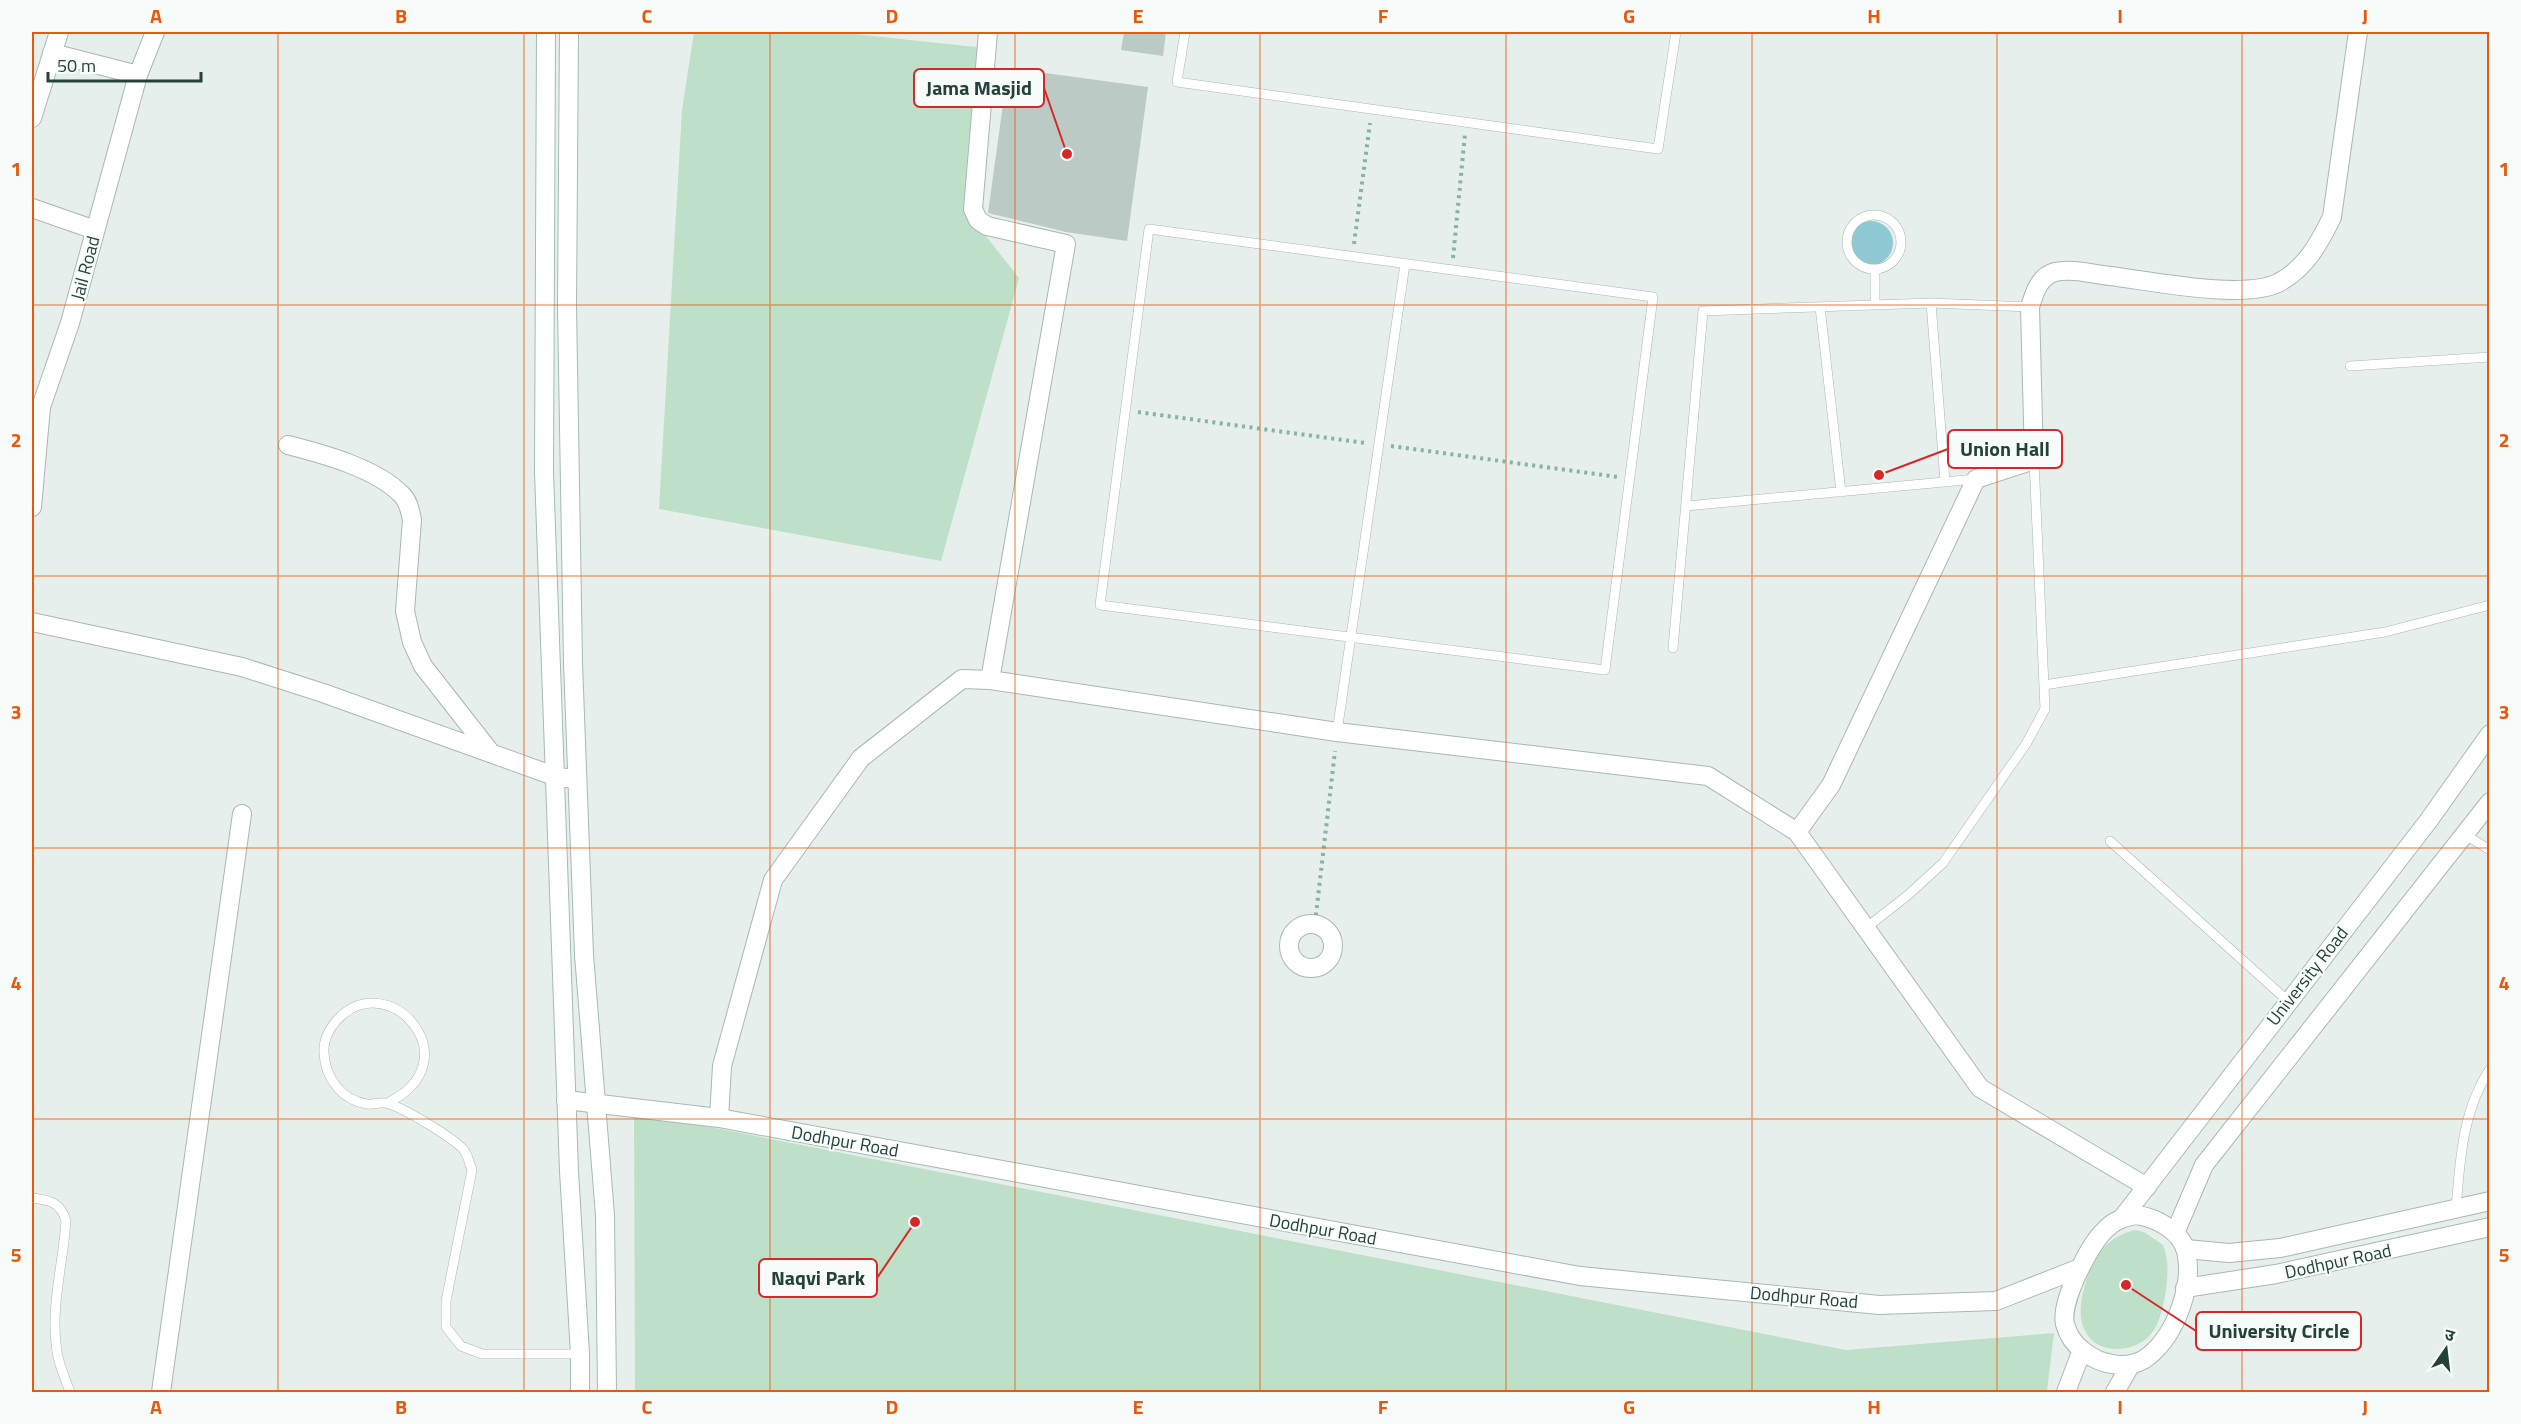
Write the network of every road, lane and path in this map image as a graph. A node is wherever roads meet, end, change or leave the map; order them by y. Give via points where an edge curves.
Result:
1 (59, 32) edge
2 (155, 32) edge
3 (546, 32) edge
4 (569, 32) edge
5 (988, 32) edge
6 (1185, 32) edge
7 (1676, 32) edge
8 (2358, 32) edge
9 (52, 53) junction
10 (138, 75) junction
11 (1372, 109) junction
12 (32, 118) edge
13 (1466, 122) junction
14 (32, 208) edge
15 (95, 230) junction
16 (1352, 256) junction
17 (1405, 264) junction
18 (1875, 269) junction
19 (1452, 270) junction
20 (1931, 303) junction
21 (1875, 305) junction
22 (1820, 307) junction
23 (2030, 307) junction
24 (2490, 357) edge
25 (2350, 366) dead end
26 (288, 445) dead end
27 (2034, 460) junction
28 (1976, 479) junction
29 (1946, 482) junction
30 (1841, 492) junction
31 (1686, 506) junction
32 (32, 507) edge
33 (2490, 605) edge
34 (32, 622) edge
35 (1351, 638) junction
36 (1673, 648) dead end
37 (990, 680) junction
38 (2044, 685) junction
39 (1337, 732) junction
40 (2490, 734) edge
41 (490, 753) junction
42 (557, 777) junction
43 (577, 779) junction
44 (2490, 802) edge
45 (242, 814) dead end
46 (1797, 832) junction
47 (2464, 834) junction
48 (2110, 841) dead end
49 (2490, 850) edge
50 (1315, 923) dead end
51 (1866, 928) junction
52 (2288, 1001) junction
53 (2490, 1070) edge
54 (566, 1100) junction
55 (387, 1103) junction
56 (596, 1103) junction
57 (719, 1119) junction
58 (2147, 1187) junction
59 (32, 1198) edge
60 (2490, 1201) edge
61 (2456, 1209) junction
62 (2123, 1217) junction
63 (2490, 1227) edge
64 (2175, 1233) junction
65 (2186, 1249) junction
66 (2079, 1268) junction
67 (2185, 1288) junction
68 (2082, 1350) junction
69 (580, 1354) junction
70 (2131, 1364) junction
71 (70, 1392) edge
72 (161, 1392) edge
73 (580, 1392) edge
74 (607, 1392) edge
75 (2066, 1392) edge
76 (2115, 1392) edge

1 - 9 street
2 - 10 street, Jail Road
3 - 42 street via 544,472
4 - 43 street via 567,307
5 - 37 street via 973,209 978,220 987,226 1066,244
6 - 11 lane via 1178,81
7 - 13 lane via 1658,148
8 - 23 street via 2332,217 2319,245 2298,270 2276,284 2237,291 2054,272 2037,285
9 - 10 street
9 - 12 street
10 - 15 street, Jail Road
11 - 13 lane
11 - 16 path
13 - 19 path
14 - 15 street
15 - 32 street, Jail Road via 70,323 41,408
16 - 17 lane
16 - 35 lane via 1149,229 1100,605
17 - 19 lane
17 - 35 lane
18 - 18 lane via 1855,262 1846,243 1854,223 1874,215 1893,222 1902,242 1894,261
18 - 21 lane
19 - 35 lane via 1653,297 1605,670
20 - 21 lane
20 - 23 lane
20 - 29 lane
21 - 22 lane
22 - 30 lane
22 - 31 lane via 1703,311
23 - 27 street
24 - 25 lane
26 - 41 street via 364,471 403,495 412,520 405,611 412,642 423,666
27 - 28 street
27 - 38 lane
28 - 29 lane
28 - 46 street via 1831,785
29 - 30 lane
30 - 31 lane
31 - 36 lane
33 - 38 lane via 2385,632
34 - 41 street via 242,667
35 - 39 lane
37 - 39 street
37 - 57 street via 962,679 861,758 773,880 722,1066
38 - 51 lane via 2045,709 2031,735 1943,863
39 - 46 street via 1708,776
39 - 50 path
40 - 52 street, University Road via 2429,820
41 - 42 street
42 - 43 street
42 - 54 street
43 - 56 street via 584,955
44 - 47 street
45 - 72 street
46 - 51 street
47 - 49 lane
47 - 64 street via 2204,1165
48 - 52 lane
51 - 58 street via 1980,1088
52 - 58 street, University Road
53 - 61 lane via 2477,1088 2461,1144
54 - 56 street, Dodhpur Road
54 - 69 street
55 - 55 lane via 367,1104 348,1097 333,1084 325,1066 324,1047 330,1028 343,1013 361,1005 381,1004 400,1010 415,1023 423,1041 424,1061 418,1080 405,1094
55 - 69 lane via 444,1132 465,1151 472,1170 446,1301 446,1327 461,1346 482,1354
56 - 57 street, Dodhpur Road
56 - 74 street via 605,1215
57 - 66 street, Dodhpur Road via 1580,1276 1879,1305 1996,1301
58 - 62 street, University Road
59 - 71 lane via 56,1203 63,1209 66,1221 56,1299 56,1335
60 - 61 street, Dodhpur Road
61 - 65 street, Dodhpur Road via 2280,1248 2229,1252
62 - 64 street via 2153,1217
62 - 66 street via 2106,1228
63 - 67 street, Dodhpur Road via 2276,1274
64 - 65 street
65 - 67 street
66 - 68 street via 2065,1323 2074,1344
67 - 70 street via 2170,1330 2149,1356
68 - 70 street via 2109,1364
68 - 75 street
69 - 73 street
70 - 76 street

